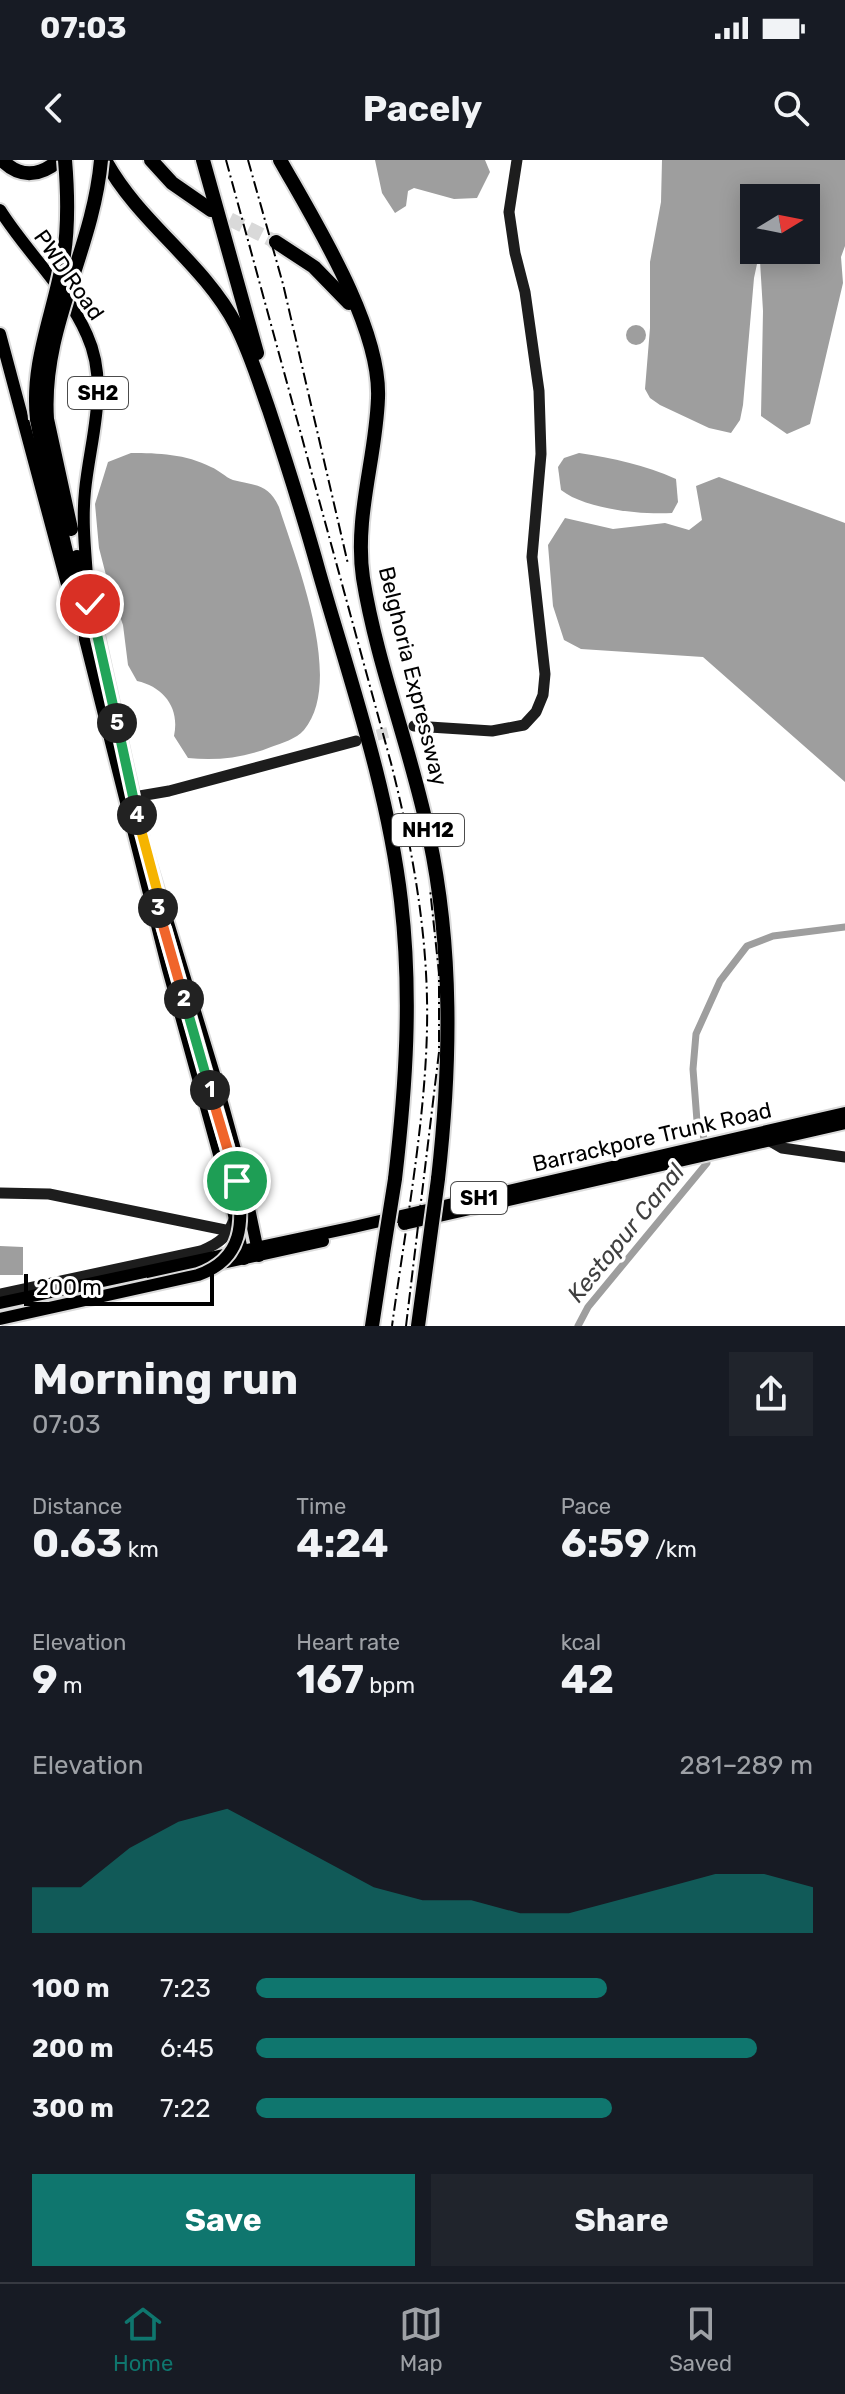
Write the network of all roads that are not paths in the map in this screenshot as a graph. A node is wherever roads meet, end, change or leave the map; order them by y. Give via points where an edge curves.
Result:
1 (2, 160) edge
2 (62, 160) edge
3 (103, 160) edge
4 (151, 160) edge
5 (203, 160) edge
6 (280, 160) edge
7 (517, 160) edge
8 (0, 210) edge
9 (211, 210) tunnel mouth
10 (276, 242) tunnel mouth
11 (362, 324) junction
12 (0, 334) edge
13 (42, 419) junction
14 (286, 462) junction
15 (90, 604) junction
16 (88, 644) junction
17 (414, 726) tunnel mouth
18 (356, 741) tunnel mouth
19 (128, 798) junction
20 (157, 890) junction
21 (845, 1113) edge
22 (845, 1123) edge
23 (764, 1137) junction
24 (845, 1157) edge
25 (0, 1193) edge
26 (235, 1217) junction
27 (230, 1231) junction
28 (259, 1251) junction
29 (243, 1254) junction
30 (0, 1294) edge
31 (0, 1303) edge
32 (0, 1310) edge
33 (0, 1319) edge
34 (372, 1326) edge
35 (418, 1326) edge

1 - 2 highway via 13,170 31,174
2 - 13 highway, bridge via 65,252 38,363 35,400
3 - 13 highway, bridge via 91,221 49,356
3 - 14 highway, NH12 via 224,304 248,350
4 - 9 highway via 172,183
5 - 14 highway
6 - 11 highway via 344,278
7 - 17 street via 509,212 539,391 541,454 532,557 543,695 524,725 482,731
8 - 15 main road, PWD Road / SH2 via 75,311 95,357 97,412 83,507
10 - 11 highway, NH12 via 326,278
11 - 35 highway, Belghoria Expressway / NH12, bridge via 375,359 378,395 362,523 363,576 429,834 447,957 447,1070
12 - 16 main road, PWD Road / SH2 via 68,593
13 - 15 highway
13 - 16 highway via 46,468
14 - 34 highway, NH12, bridge via 388,825 404,930 407,1057
15 - 19 main road, PWD Road / SH2
16 - 19 main road, PWD Road / SH2
18 - 19 street
19 - 20 main road, PWD Road / SH2
19 - 26 main road, PWD Road / SH2
20 - 28 main road, PWD Road / SH2 via 215,1077
20 - 33 main road, bridge via 237,1181 242,1219 237,1240 224,1259 198,1275
21 - 23 main road, Barrackpore Trunk Road / SH1
22 - 23 main road, Barrackpore Trunk Road / SH1
23 - 24 street via 782,1148
23 - 28 main road, Barrackpore Trunk Road / SH1
25 - 27 street via 49,1194
26 - 27 street
26 - 29 main road, PWD Road / SH2
27 - 30 street via 219,1244 201,1251
28 - 29 main road, Barrackpore Trunk Road / SH1
29 - 31 main road, Barrackpore Trunk Road / SH1
29 - 32 main road, Barrackpore Trunk Road / SH1

